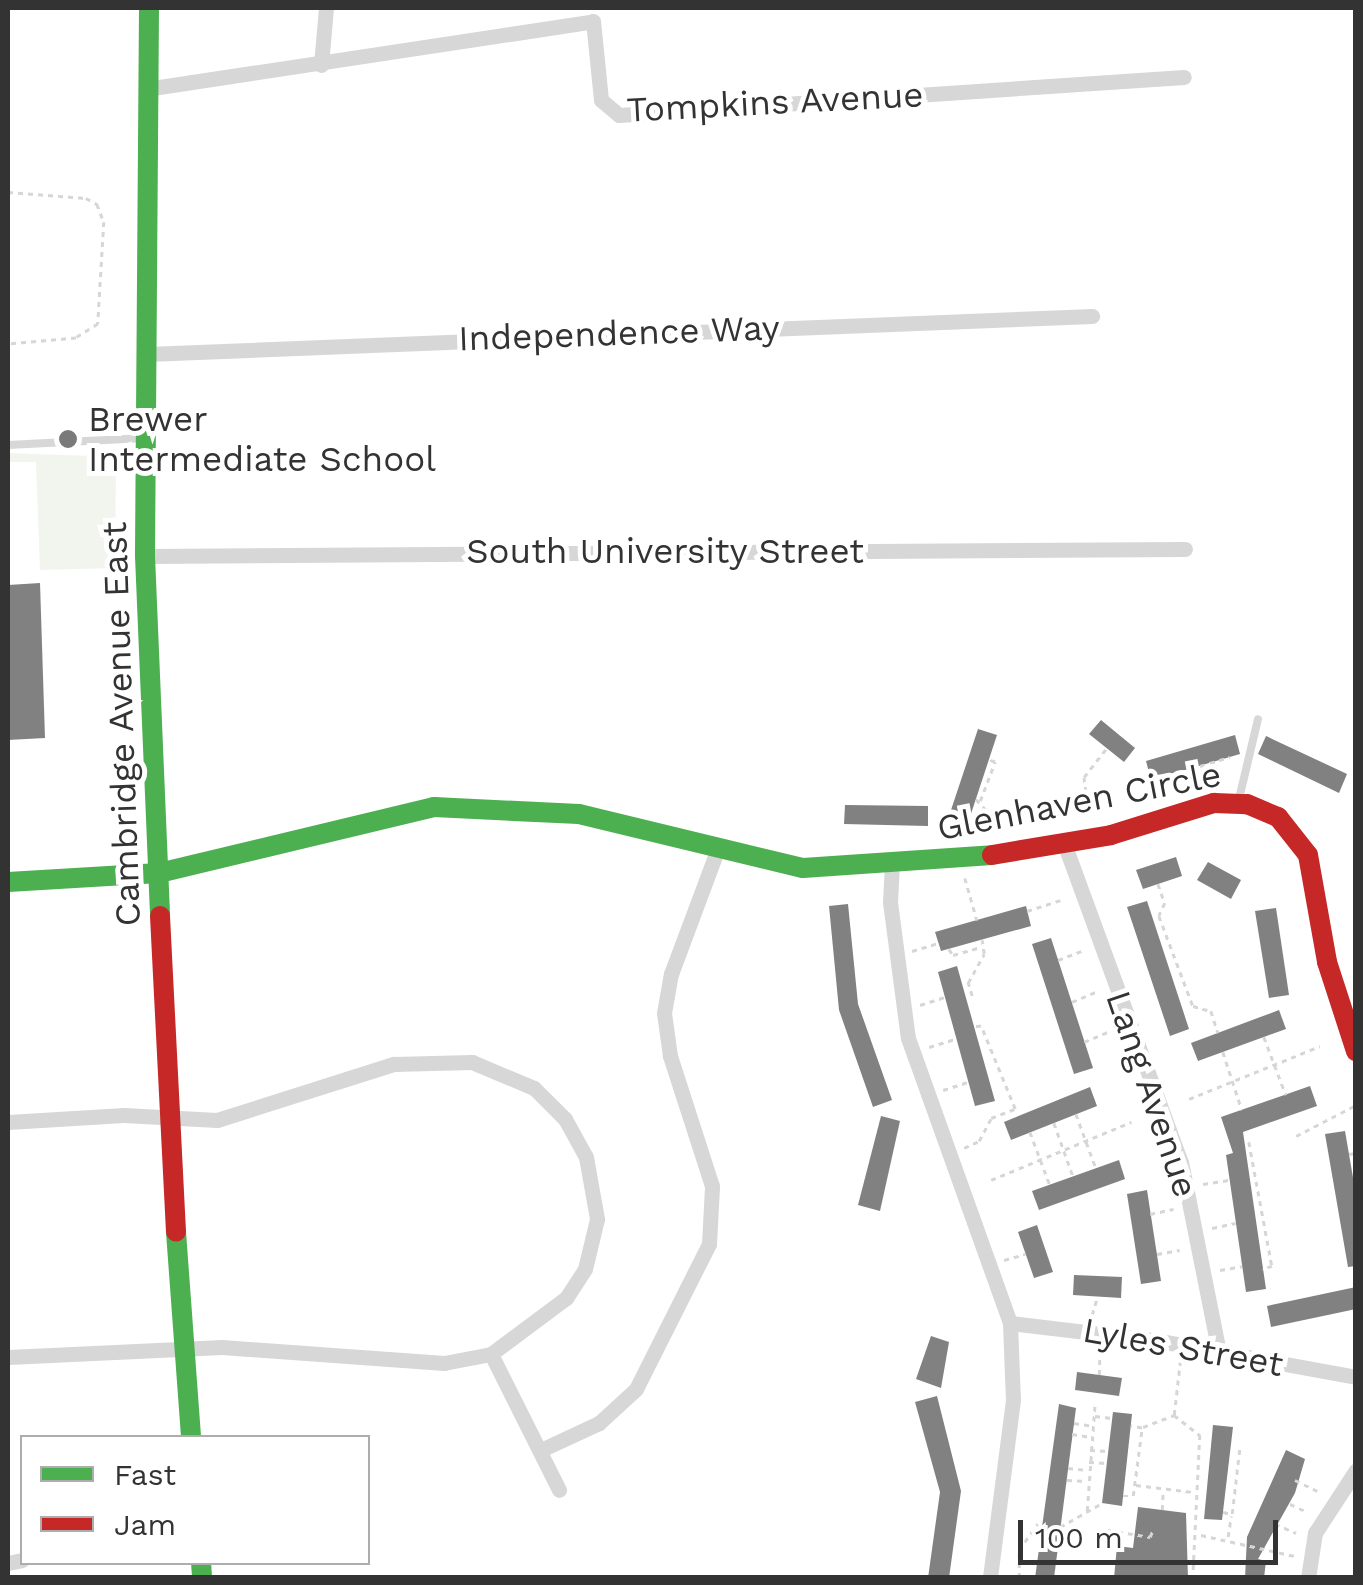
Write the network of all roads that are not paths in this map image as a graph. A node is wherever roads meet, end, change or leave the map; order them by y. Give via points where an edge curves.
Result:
1 (148, 8) edge
2 (326, 8) edge
3 (605, 8) edge
4 (593, 21) junction
5 (321, 65) junction
6 (1184, 76) dead end
7 (146, 89) junction
8 (1092, 316) dead end
9 (146, 354) junction
10 (145, 438) junction
11 (8, 445) edge
12 (1185, 550) dead end
13 (145, 556) junction
14 (1258, 719) dead end
15 (1238, 803) junction
16 (1064, 842) junction
17 (718, 848) junction
18 (892, 864) junction
19 (159, 874) junction
20 (8, 882) edge
21 (1356, 1050) edge
22 (169, 1118) junction
23 (8, 1122) edge
24 (1010, 1322) junction
25 (184, 1348) junction
26 (1220, 1352) junction
27 (491, 1354) junction
28 (8, 1357) edge
29 (1356, 1378) edge
30 (192, 1435) edge
31 (543, 1449) junction
32 (1356, 1470) edge
33 (559, 1490) dead end
34 (990, 1578) edge
35 (1308, 1578) edge

1 - 7 street, Cambridge Avenue East
2 - 5 street
3 - 4 street
4 - 5 street
4 - 6 street, Tompkins Avenue via 602,100 619,114
5 - 7 street
7 - 9 street, Cambridge Avenue East
8 - 9 street, Independence Way
9 - 10 street, Cambridge Avenue East
10 - 11 lane
10 - 13 street, Cambridge Avenue East
12 - 13 street, South University Street
13 - 19 street, Cambridge Avenue East
14 - 15 lane
15 - 16 street, Glenhaven Circle via 1199,806
15 - 21 street, Glenhaven Circle via 1278,817 1308,855 1327,962
16 - 18 street, Glenhaven Circle via 946,863
16 - 26 street, Lang Avenue via 1181,1162
17 - 18 street via 803,868
17 - 19 street via 579,814 434,807
17 - 31 street via 670,974 664,1013 670,1056 712,1186 709,1244 636,1390 598,1423
18 - 24 street, Glenhaven Circle via 890,902 908,1038
19 - 20 street
19 - 22 street, Cambridge Avenue East
22 - 23 street
22 - 25 street, Cambridge Avenue East
22 - 27 street via 217,1120 370,1070 422,1061 472,1062 534,1088 586,1156 596,1236 566,1298
24 - 26 street, Lyles Street
24 - 34 street, Glenhaven Circle via 1013,1400
25 - 27 street via 444,1363
25 - 28 street
25 - 30 street, Cambridge Avenue East
26 - 29 street, Lyles Street
27 - 31 street
31 - 33 street
32 - 35 street via 1315,1533

